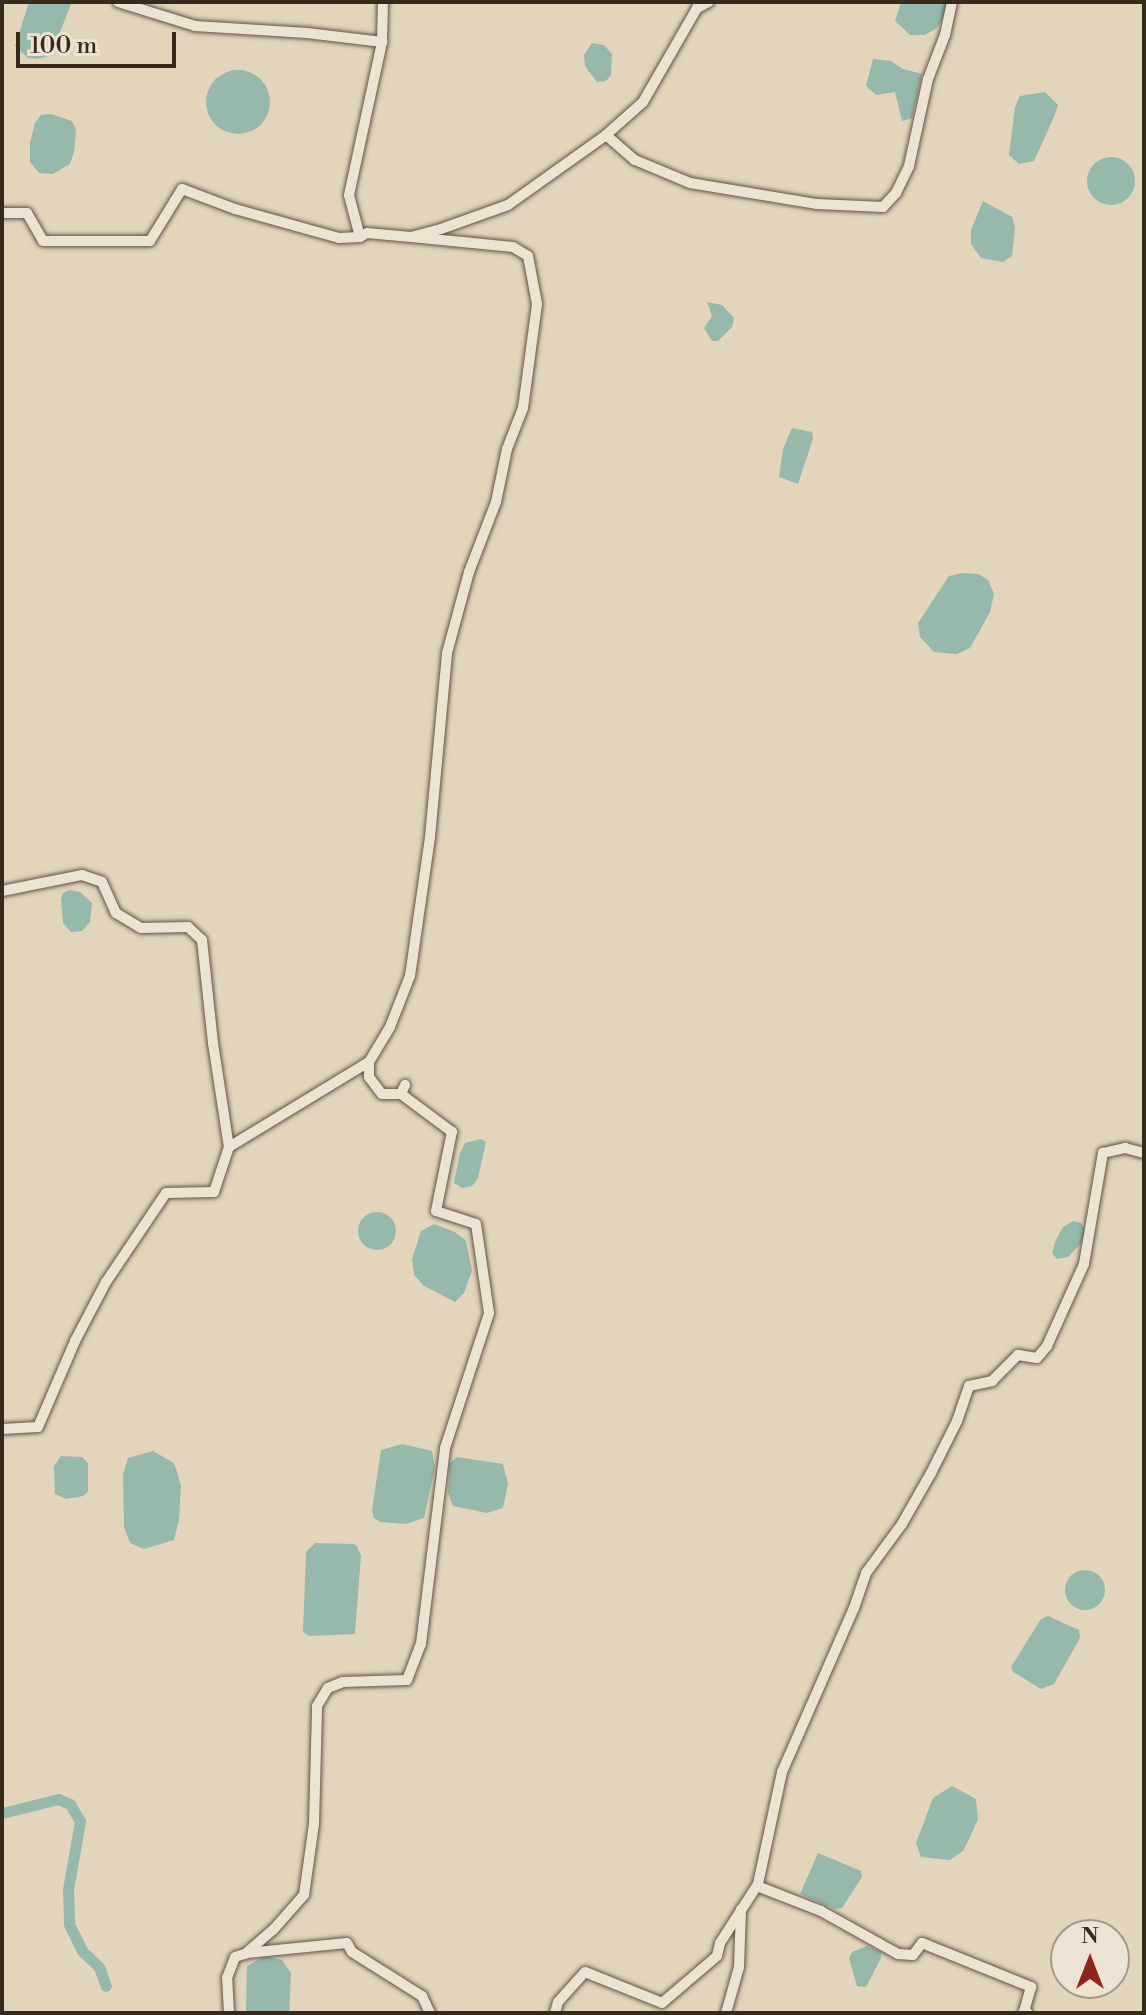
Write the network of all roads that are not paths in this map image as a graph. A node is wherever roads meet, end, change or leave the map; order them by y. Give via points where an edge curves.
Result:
1 (118, 2) edge
2 (383, 2) edge
3 (709, 2) edge
4 (952, 2) edge
5 (382, 42) junction
6 (606, 135) junction
7 (2, 213) edge
8 (360, 237) junction
9 (411, 237) junction
10 (2, 891) edge
11 (369, 1062) junction
12 (229, 1147) junction
13 (1144, 1153) edge
14 (2, 1429) edge
15 (757, 1886) junction
16 (741, 1909) junction
17 (245, 1954) junction
18 (229, 2013) edge
19 (430, 2013) edge
20 (555, 2013) edge
21 (726, 2013) edge
22 (1028, 2013) edge

1 - 5 street via 195,26
2 - 5 street
3 - 6 street via 697,8 643,102
4 - 6 street via 909,166 883,207 817,204 690,183 635,160
5 - 8 street via 349,195
6 - 9 street via 508,205
7 - 8 street via 27,213 43,241 150,241 182,189 339,238
8 - 9 street
9 - 11 street via 513,247 528,256 537,304 523,408 447,653 430,837 410,976
10 - 12 street via 82,875 102,882 116,913 141,928 188,927 202,940
11 - 12 street
11 - 17 street via 369,1077 382,1094 403,1089 452,1132 436,1211 476,1224 489,1313 445,1448 421,1644 407,1680 343,1682 328,1688 317,1706 314,1824 304,1895
12 - 14 street via 214,1192 166,1193 106,1282 38,1427
13 - 15 street via 1125,1148 1103,1153 1084,1264 1047,1346 1037,1358 1018,1355 992,1381 969,1386 931,1473 866,1573 782,1772
15 - 16 street
15 - 22 street via 821,1911 898,1954 913,1955 922,1943 1031,1987 1024,2011
16 - 20 street via 717,1956 662,2003 585,1972 558,2002
16 - 21 street via 739,1967
17 - 18 street via 235,1957 227,1978
17 - 19 street via 347,1943 352,1952 422,1996

